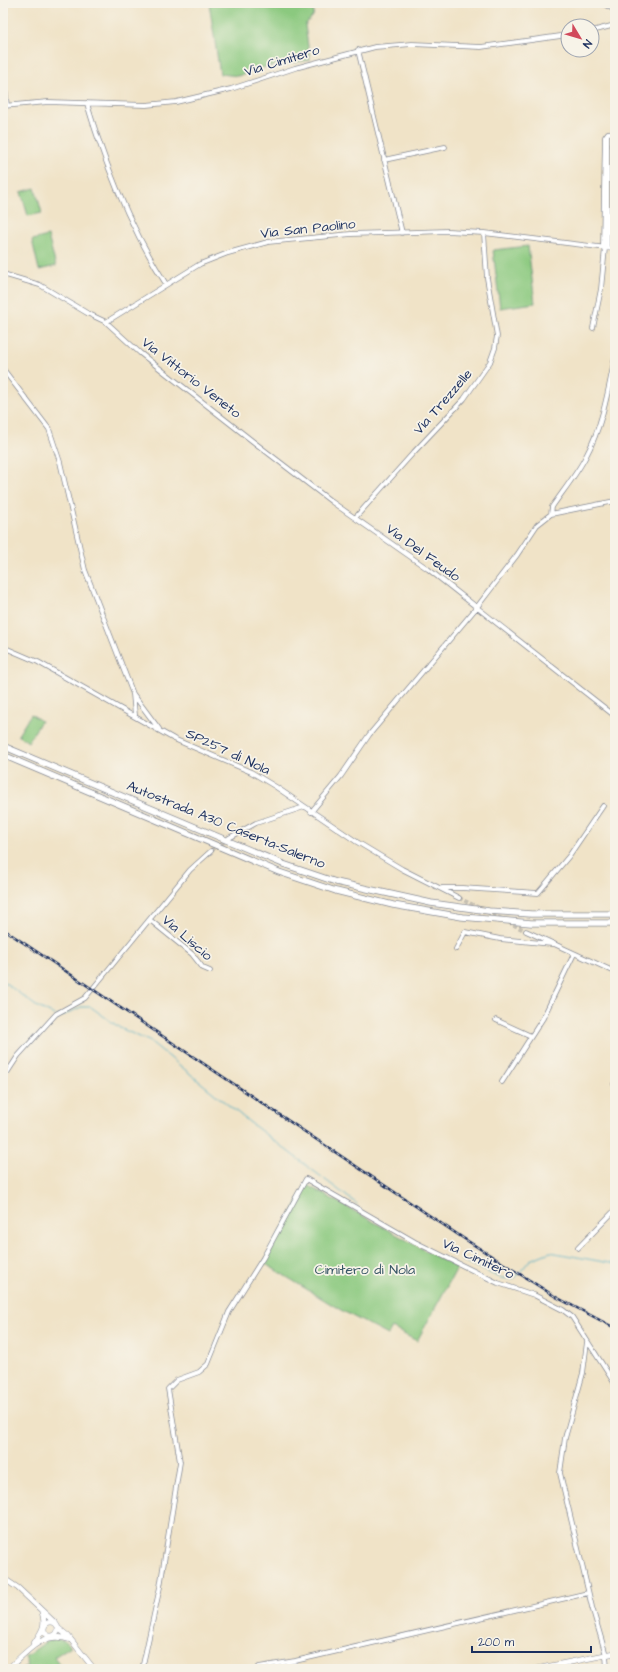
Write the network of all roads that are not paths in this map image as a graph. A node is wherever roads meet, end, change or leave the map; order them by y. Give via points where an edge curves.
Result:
1 (602, 3) edge
2 (615, 10) edge
3 (615, 25) edge
4 (600, 29) edge
5 (560, 36) edge
6 (358, 50) junction
7 (3, 71) edge
8 (87, 103) junction
9 (5, 106) edge
10 (615, 132) edge
11 (445, 147) dead end
12 (384, 160) junction
13 (402, 233) junction
14 (484, 233) junction
15 (605, 248) junction
16 (615, 249) edge
17 (3, 274) edge
18 (166, 284) junction
19 (106, 322) junction
20 (593, 328) dead end
21 (615, 357) edge
22 (3, 369) edge
23 (615, 378) edge
24 (610, 381) junction
25 (615, 501) edge
26 (550, 514) junction
27 (355, 518) junction
28 (477, 607) junction
29 (3, 646) edge
30 (133, 694) junction
31 (134, 702) junction
32 (124, 709) junction
33 (135, 715) junction
34 (615, 716) edge
35 (162, 732) junction
36 (3, 746) edge
37 (3, 754) edge
38 (603, 806) dead end
39 (304, 807) junction
40 (311, 812) junction
41 (230, 838) tunnel mouth
42 (211, 850) tunnel mouth
43 (439, 888) junction
44 (459, 898) tunnel mouth
45 (615, 914) edge
46 (150, 920) junction
47 (615, 923) edge
48 (526, 931) tunnel mouth
49 (552, 944) junction
50 (456, 949) dead end
51 (574, 954) junction
52 (210, 971) dead end
53 (615, 972) edge
54 (496, 1020) dead end
55 (531, 1036) junction
56 (3, 1079) edge
57 (502, 1082) dead end
58 (615, 1210) edge
59 (578, 1248) dead end
60 (587, 1342) junction
61 (615, 1384) edge
62 (3, 1578) edge
63 (588, 1593) junction
64 (41, 1610) junction
65 (54, 1622) junction
66 (44, 1627) junction
67 (58, 1628) junction
68 (52, 1636) junction
69 (71, 1640) junction
70 (33, 1646) junction
71 (615, 1653) edge
72 (606, 1655) junction
73 (259, 1667) dead end
74 (8, 1669) edge
75 (94, 1669) edge
76 (142, 1669) edge
77 (536, 1669) edge
78 (607, 1669) edge

1 - 2 street
3 - 4 street
5 - 6 street, Via Cimitero via 481,47 393,44
6 - 8 street, Via Cimitero via 231,89 176,102 146,105
6 - 12 street
7 - 9 street
8 - 9 street, Via Cimitero via 48,102
8 - 18 street via 96,134 125,207 140,240
10 - 15 street via 607,135
11 - 12 street
12 - 13 street via 395,196
13 - 14 street, Via San Paolino
13 - 18 street, Via San Paolino via 351,234 268,242 200,264
14 - 15 street, Via San Paolino
14 - 27 street, Via Trezzelle via 487,278 497,336 490,362 464,399
15 - 16 street, Via San Paolino
15 - 20 street via 601,289
17 - 19 street, Via Vittorio Veneto via 40,285
18 - 19 street, Via San Paolino
19 - 27 street, Via Vittorio Veneto via 156,365
21 - 24 street
22 - 30 street via 49,429 60,462 85,570
23 - 24 street
24 - 26 street via 592,444
25 - 26 street
26 - 28 street via 537,525
27 - 28 street, Via Del Feudo
28 - 34 street, Via Del Feudo
28 - 40 street via 369,736 341,776
29 - 32 street, SP257 di Nola
30 - 31 street
30 - 35 street
31 - 32 street via 131,708
31 - 33 street
32 - 33 street, SP257 di Nola
33 - 35 street, SP257 di Nola
35 - 39 street, SP257 di Nola via 251,772
36 - 45 highway, Autostrada A30 Caserta-Salerno via 283,864 336,882 431,903 489,911
37 - 47 highway, Autostrada A30 Caserta-Salerno via 279,872 336,890 392,905 462,917 531,922
38 - 43 street via 569,856 538,893
39 - 40 street, SP257 di Nola
39 - 41 street via 256,823
40 - 43 street, SP257 di Nola via 402,869
42 - 46 street via 190,870
43 - 44 street, SP257 di Nola
46 - 52 street, Via Liscio via 192,954 203,968
46 - 56 street via 85,998 56,1014 18,1056
48 - 49 street
49 - 50 street via 500,939 465,932
49 - 51 street
51 - 53 street
51 - 55 street via 543,1018
54 - 55 street
55 - 57 street
58 - 59 street
60 - 61 street, Via Cimitero
60 - 63 street via 583,1373 565,1438 560,1473
60 - 76 street, Via Cimitero via 572,1317 563,1310 534,1295 498,1283 415,1242 306,1179 263,1258 229,1312 208,1364 199,1372 177,1380 168,1389 180,1462 160,1587
62 - 64 main road via 18,1588
63 - 72 street
63 - 73 street
64 - 65 main road
64 - 66 main road
65 - 66 main road via 48,1622
65 - 67 main road
66 - 68 main road via 45,1633
66 - 70 main road
67 - 68 main road
67 - 69 main road
68 - 69 main road
68 - 70 main road
69 - 75 main road
70 - 74 main road
71 - 72 main road
72 - 77 main road
72 - 78 street

